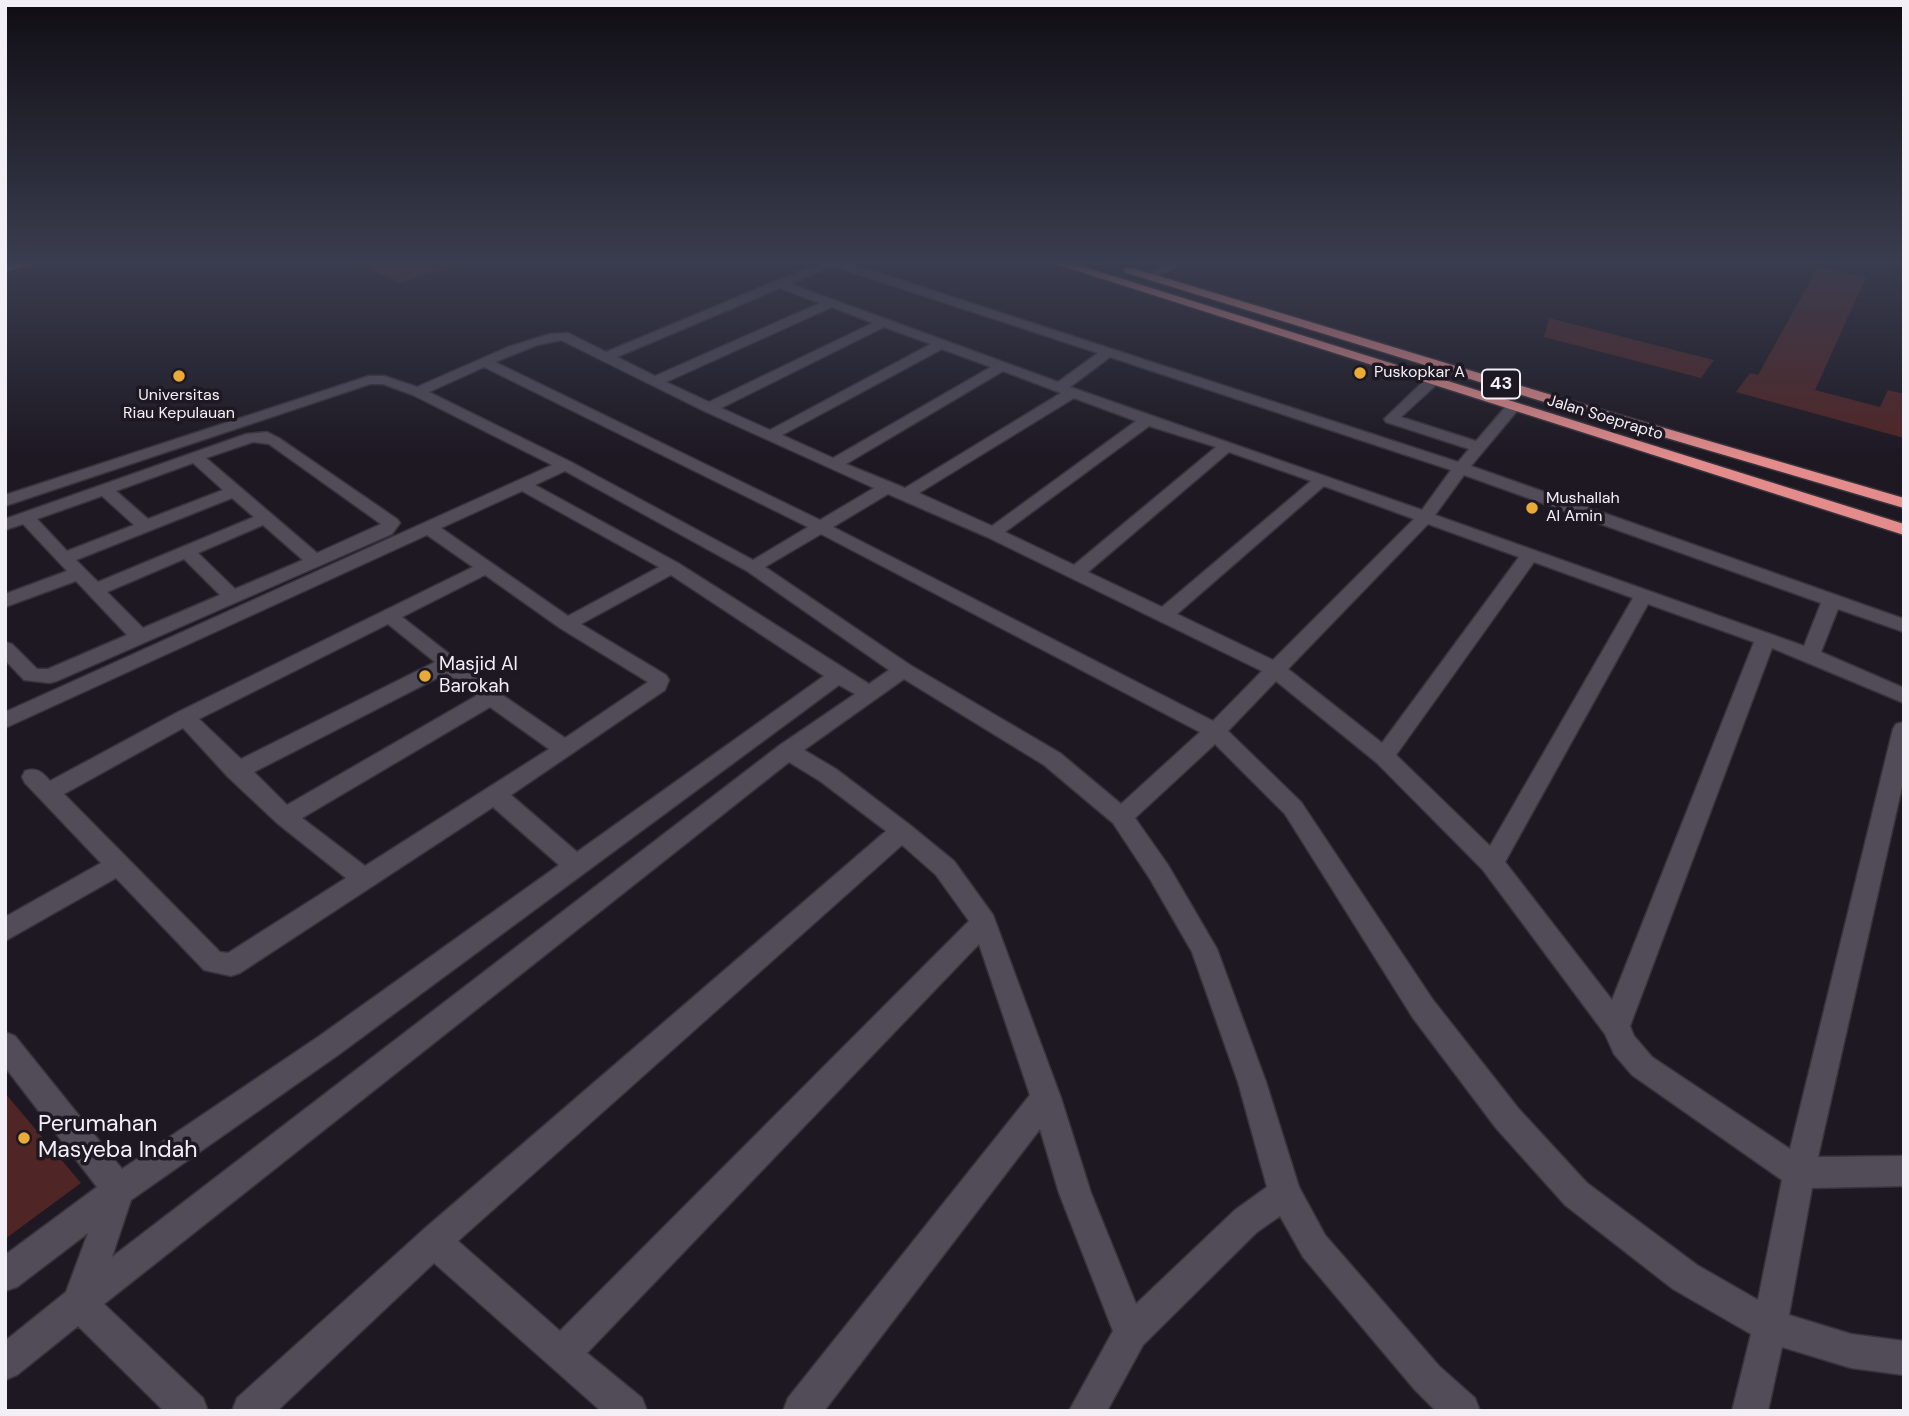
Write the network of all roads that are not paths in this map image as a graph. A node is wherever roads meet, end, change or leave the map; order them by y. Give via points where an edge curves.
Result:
1 (675, 328) edge
2 (775, 328) edge
3 (872, 328) edge
4 (897, 328) edge
5 (1029, 328) edge
6 (1264, 328) edge
7 (1319, 328) edge
8 (943, 343) junction
9 (1106, 354) junction
10 (606, 357) junction
11 (485, 362) junction
12 (1000, 367) junction
13 (656, 381) junction
14 (1431, 382) junction
15 (1067, 389) junction
16 (418, 392) junction
17 (709, 408) junction
18 (1513, 408) junction
19 (1147, 420) junction
20 (772, 435) junction
21 (1227, 446) junction
22 (1478, 447) junction
23 (195, 457) junction
24 (835, 464) junction
25 (565, 465) junction
26 (1461, 468) junction
27 (1322, 480) junction
28 (524, 485) junction
29 (105, 490) junction
30 (234, 491) junction
31 (897, 491) junction
32 (5, 501) edge
33 (1904, 503) edge
34 (1425, 517) junction
35 (26, 518) junction
36 (265, 518) junction
37 (5, 525) edge
38 (147, 527) junction
39 (821, 527) junction
40 (429, 528) junction
41 (1904, 530) edge
42 (993, 533) junction
43 (186, 551) junction
44 (1530, 555) junction
45 (65, 558) junction
46 (315, 561) junction
47 (672, 567) junction
48 (753, 567) junction
49 (486, 568) junction
50 (79, 573) junction
51 (1074, 574) junction
52 (95, 590) junction
53 (1644, 596) junction
54 (233, 597) junction
55 (5, 601) edge
56 (1831, 602) junction
57 (1166, 614) junction
58 (389, 616) junction
59 (567, 624) junction
60 (1904, 626) edge
61 (140, 637) junction
62 (1765, 640) junction
63 (5, 648) edge
64 (1810, 655) junction
65 (450, 663) junction
66 (1275, 669) junction
67 (903, 670) junction
68 (838, 676) junction
69 (869, 693) junction
70 (1904, 696) edge
71 (491, 697) junction
72 (185, 718) junction
73 (5, 721) edge
74 (1904, 729) edge
75 (1215, 731) junction
76 (565, 750) junction
77 (788, 751) junction
78 (1384, 756) junction
79 (236, 771) junction
80 (495, 794) junction
81 (285, 817) junction
82 (1121, 817) junction
83 (902, 831) junction
84 (1492, 863) junction
85 (119, 864) junction
86 (576, 866) junction
87 (364, 879) junction
88 (984, 922) junction
89 (5, 930) edge
90 (1616, 1026) junction
91 (5, 1045) edge
92 (1046, 1098) junction
93 (1904, 1171) edge
94 (1799, 1173) junction
95 (119, 1190) junction
96 (1285, 1193) junction
97 (434, 1241) junction
98 (5, 1275) edge
99 (79, 1303) junction
100 (1770, 1326) junction
101 (1131, 1333) junction
102 (561, 1355) junction
103 (1904, 1357) edge
104 (5, 1363) edge
105 (190, 1411) edge
106 (250, 1411) edge
107 (629, 1411) edge
108 (802, 1411) edge
109 (1087, 1411) edge
110 (1462, 1411) edge
111 (1750, 1411) edge

1 - 10 street
2 - 13 street
3 - 17 street
4 - 8 street
5 - 9 street
6 - 14 highway, Jalan Soeprapto / 43
7 - 33 highway, Jalan Soeprapto / 43
8 - 12 street
8 - 20 street
9 - 15 street
9 - 26 street
10 - 11 street via 561,335
10 - 13 street
11 - 16 street
11 - 39 street
12 - 15 street
12 - 24 street
13 - 17 street
14 - 18 highway, Jalan Soeprapto / 43
14 - 22 street via 1391,419
15 - 19 street
15 - 31 street
16 - 25 street
16 - 32 street via 384,380 369,380
17 - 20 street
18 - 22 street
18 - 41 highway, Jalan Soeprapto / 43
19 - 21 street
19 - 42 street
20 - 24 street
21 - 27 street
21 - 51 street
22 - 26 street
23 - 29 street
23 - 30 street
23 - 46 street via 267,437 391,523 386,530
24 - 31 street
25 - 28 street
25 - 48 street
26 - 34 street
26 - 56 street
27 - 34 street
27 - 57 street
28 - 40 street
28 - 47 street
29 - 35 street
29 - 38 street
30 - 36 street
30 - 38 street
31 - 39 street
31 - 42 street
34 - 44 street
34 - 66 street
35 - 37 street
35 - 45 street
36 - 43 street
36 - 46 street
38 - 45 street
39 - 48 street
39 - 75 street
40 - 49 street
40 - 73 street
42 - 51 street
43 - 52 street
43 - 54 street
44 - 53 street
44 - 78 street
45 - 50 street
46 - 54 street
47 - 59 street
47 - 68 street
48 - 67 street
49 - 58 street
49 - 59 street
50 - 52 street
50 - 55 street
51 - 57 street
52 - 61 street
53 - 62 street
53 - 84 street
54 - 61 street
56 - 60 street
56 - 64 street
57 - 66 street
58 - 65 street
58 - 72 street
59 - 76 street via 659,680 659,685
61 - 63 street via 41,677 31,675
62 - 64 street
62 - 90 street
64 - 70 street
65 - 71 street
65 - 79 street
66 - 75 street
66 - 78 street
67 - 69 street
67 - 82 street via 1052,759
68 - 69 street
68 - 86 street
69 - 77 street
71 - 76 street
71 - 81 street
72 - 79 street
72 - 85 street via 40,785
74 - 94 street
75 - 82 street
75 - 100 street via 1293,808 1423,1009 1507,1118 1576,1194 1685,1277
76 - 80 street
77 - 83 street
77 - 99 street
78 - 84 street
79 - 81 street
80 - 86 street
80 - 87 street
81 - 87 street
82 - 96 street via 1204,949 1252,1082
83 - 88 street via 945,868
83 - 97 street
84 - 90 street
85 - 87 street via 213,962 231,965
85 - 89 street
86 - 95 street
88 - 92 street
88 - 102 street
90 - 94 street via 1642,1066
91 - 95 street
92 - 101 street via 1075,1193
92 - 108 street
93 - 94 street
94 - 100 street
95 - 98 street
95 - 99 street
96 - 101 street via 1247,1221
96 - 110 street via 1314,1246 1427,1378
97 - 102 street
97 - 106 street
99 - 104 street
99 - 105 street
100 - 103 street via 1851,1351
100 - 111 street
101 - 109 street
102 - 107 street

